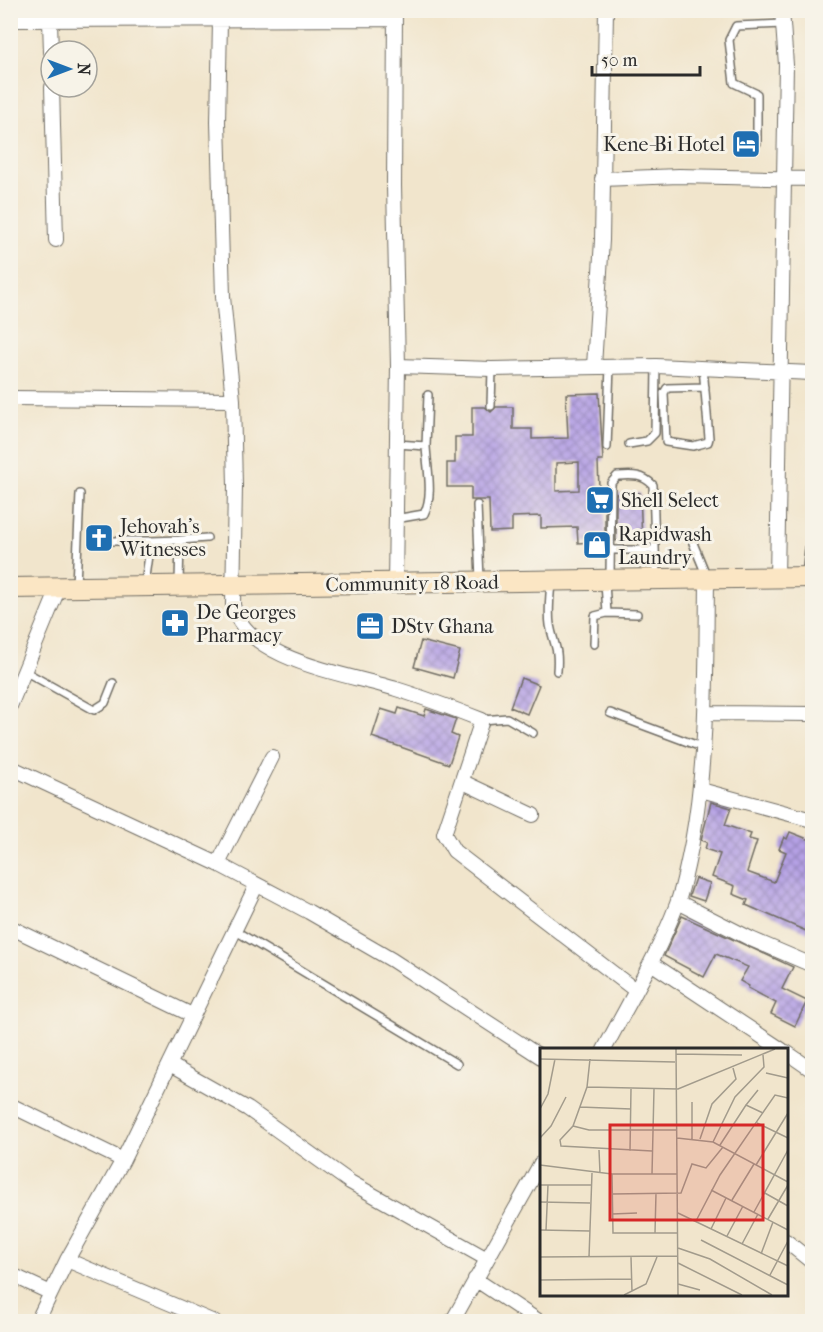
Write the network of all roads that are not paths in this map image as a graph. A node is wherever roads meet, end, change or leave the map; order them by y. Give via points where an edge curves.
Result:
1 (606, 10) edge
2 (395, 15) edge
3 (782, 17) edge
4 (10, 20) edge
5 (50, 21) junction
6 (220, 21) junction
7 (51, 39) edge
8 (52, 99) edge
9 (757, 142) dead end
10 (782, 178) junction
11 (602, 179) junction
12 (813, 179) edge
13 (56, 240) dead end
14 (398, 366) junction
15 (594, 366) junction
16 (610, 366) junction
17 (656, 366) junction
18 (703, 368) junction
19 (492, 369) junction
20 (780, 370) junction
21 (813, 373) edge
22 (705, 387) junction
23 (428, 395) dead end
24 (10, 398) edge
25 (232, 400) junction
26 (491, 406) dead end
27 (397, 444) junction
28 (629, 444) dead end
29 (426, 446) junction
30 (607, 447) dead end
31 (80, 494) dead end
32 (477, 505) dead end
33 (395, 519) junction
34 (813, 522) edge
35 (705, 534) dead end
36 (207, 538) dead end
37 (180, 540) junction
38 (114, 541) dead end
39 (150, 541) junction
40 (610, 550) junction
41 (655, 550) junction
42 (809, 577) edge
43 (777, 578) junction
44 (656, 579) junction
45 (707, 579) junction
46 (607, 580) junction
47 (551, 581) junction
48 (480, 583) junction
49 (395, 584) junction
50 (234, 585) junction
51 (145, 586) junction
52 (179, 586) junction
53 (10, 588) edge
54 (68, 588) junction
55 (607, 613) junction
56 (637, 614) dead end
57 (594, 644) dead end
58 (557, 671) dead end
59 (26, 672) junction
60 (113, 683) dead end
61 (10, 706) edge
62 (610, 713) dead end
63 (706, 713) junction
64 (813, 714) edge
65 (482, 720) junction
66 (533, 733) dead end
67 (704, 748) junction
68 (272, 757) dead end
69 (10, 767) edge
70 (463, 782) junction
71 (701, 790) junction
72 (533, 815) dead end
73 (813, 820) edge
74 (218, 864) junction
75 (256, 886) junction
76 (678, 902) junction
77 (10, 927) edge
78 (234, 930) junction
79 (651, 963) junction
80 (813, 965) edge
81 (635, 990) junction
82 (192, 1015) junction
83 (605, 1048) edge
84 (779, 1048) edge
85 (787, 1053) edge
86 (540, 1056) edge
87 (457, 1064) dead end
88 (170, 1065) junction
89 (813, 1070) edge
90 (10, 1105) edge
91 (123, 1160) junction
92 (540, 1166) edge
93 (787, 1242) edge
94 (487, 1259) junction
95 (67, 1260) junction
96 (813, 1262) edge
97 (10, 1274) edge
98 (475, 1279) junction
99 (51, 1293) junction
100 (37, 1322) edge
101 (214, 1322) edge
102 (452, 1322) edge
103 (540, 1322) edge

1 - 11 street
2 - 6 street
2 - 14 street
3 - 9 lane via 736,26 729,40 734,83 757,94
3 - 10 street via 786,65
4 - 5 street
5 - 6 street
5 - 7 street
6 - 25 street via 218,122
8 - 13 street
10 - 11 street
10 - 12 street
10 - 20 street
11 - 15 street
14 - 19 street
14 - 27 street
15 - 16 street
15 - 19 street
16 - 17 street
16 - 30 lane
17 - 18 street
17 - 28 lane via 655,433 647,441
18 - 20 street
18 - 22 lane
19 - 26 lane
20 - 21 street
20 - 43 street
22 - 22 lane via 708,442 693,446 666,442 667,388
23 - 29 lane
24 - 25 street
25 - 50 street
27 - 29 lane
27 - 33 street
29 - 33 lane via 428,507 424,514
31 - 54 lane
32 - 48 lane
33 - 49 street
34 - 42 lane
35 - 45 lane via 697,536 693,543
36 - 37 lane
37 - 39 lane
37 - 52 lane
38 - 39 lane
39 - 51 lane
40 - 41 lane
40 - 41 lane via 611,483 617,476 634,474 653,485
40 - 46 lane
41 - 44 lane
42 - 43 main road, Community 18 Road
43 - 45 main road, Community 18 Road
44 - 45 main road, Community 18 Road
44 - 46 main road, Community 18 Road
45 - 63 street
46 - 47 main road, Community 18 Road
46 - 55 lane
47 - 48 main road, Community 18 Road
47 - 58 lane via 549,614 558,646
48 - 49 main road, Community 18 Road
49 - 50 main road, Community 18 Road
50 - 52 main road, Community 18 Road
50 - 65 street via 235,618 254,639 293,660 394,688
51 - 52 main road, Community 18 Road
51 - 54 main road, Community 18 Road
53 - 54 main road, Community 18 Road
54 - 59 street
55 - 56 lane
55 - 57 lane via 595,616
59 - 60 lane via 94,710 105,703
59 - 61 street
62 - 67 lane
63 - 64 street
63 - 67 street
65 - 66 lane via 507,718
65 - 70 street
67 - 71 street
68 - 74 street
69 - 74 street
70 - 72 street
70 - 81 street via 444,834 454,851
71 - 73 street
71 - 76 street
74 - 75 street
75 - 78 street
75 - 86 street via 392,960
76 - 79 street
76 - 80 street
77 - 82 street
78 - 82 street
78 - 87 lane
79 - 81 street
79 - 84 street
81 - 83 street
82 - 88 street
85 - 89 street
88 - 91 street
88 - 94 street via 248,1109 342,1177
90 - 91 street
91 - 95 street
92 - 94 street
93 - 96 street
94 - 98 street
95 - 99 street
95 - 101 street
97 - 99 street
98 - 102 street
98 - 103 street
99 - 100 street

